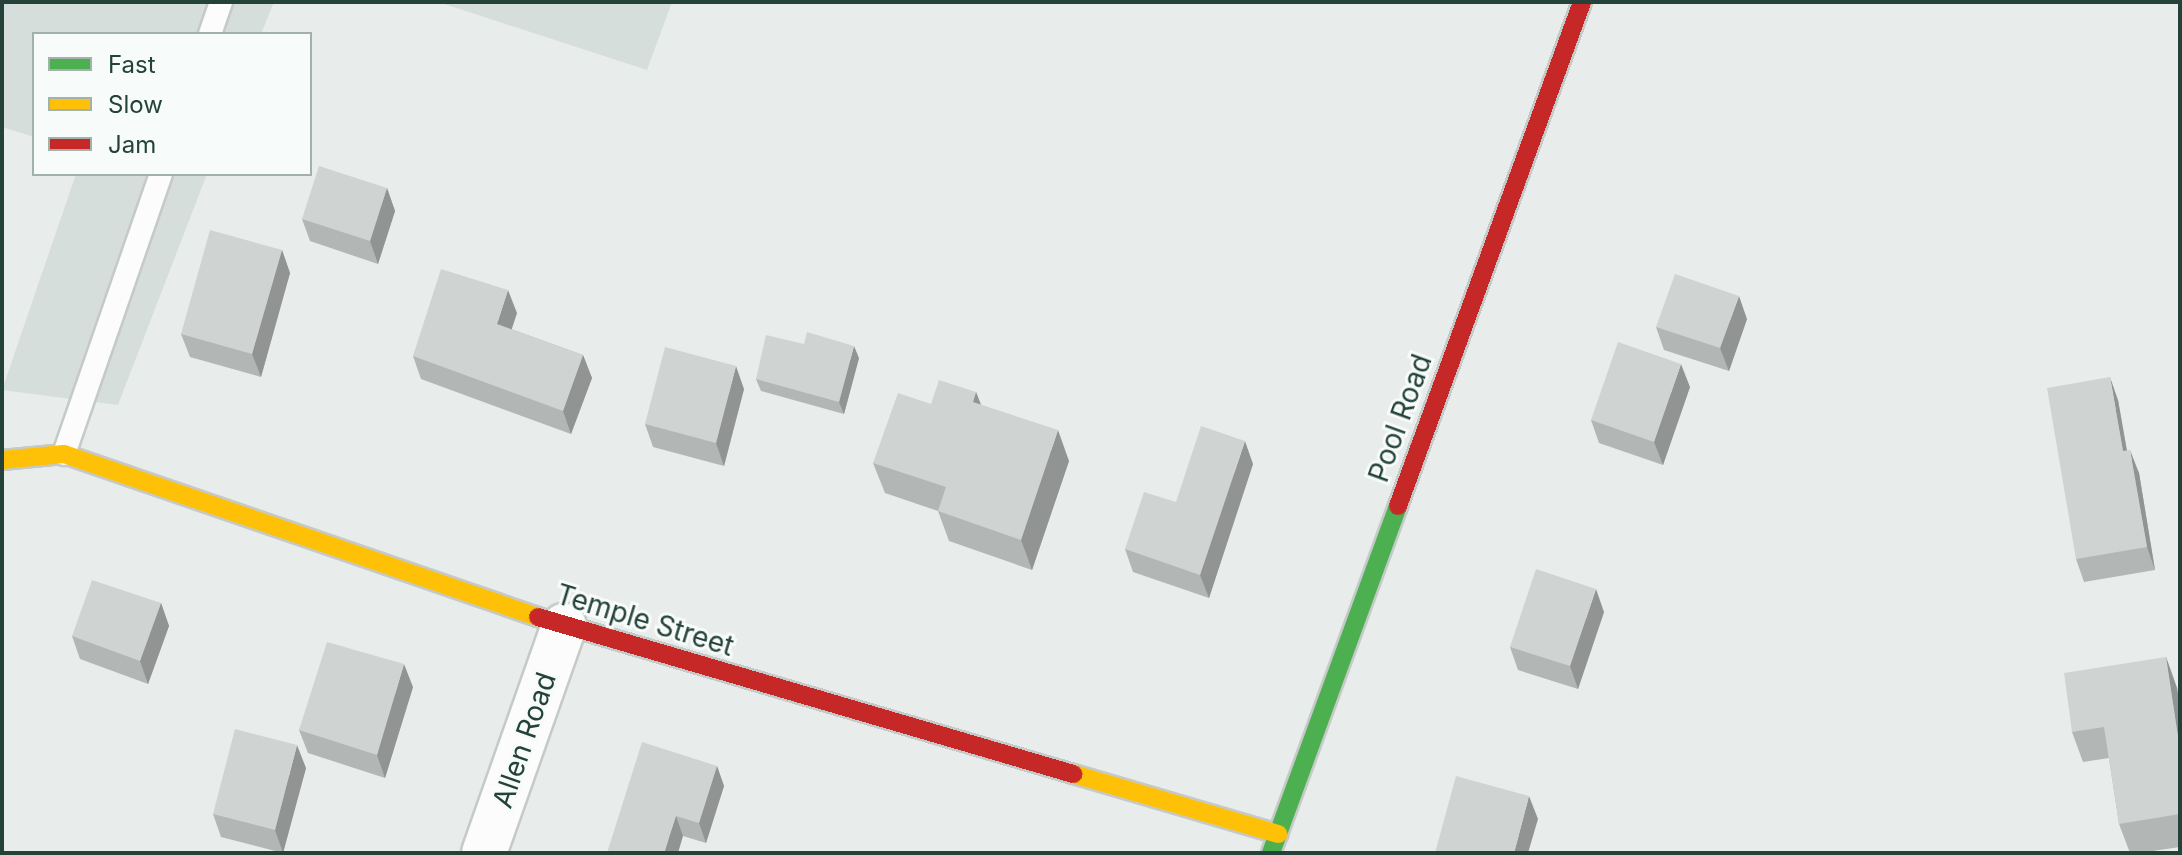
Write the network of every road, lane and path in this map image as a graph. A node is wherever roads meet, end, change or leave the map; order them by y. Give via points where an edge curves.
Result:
1 (221, 2) edge
2 (1582, 2) edge
3 (211, 32) edge
4 (160, 176) edge
5 (64, 454) junction
6 (2, 460) edge
7 (564, 626) junction
8 (1278, 834) junction
9 (484, 853) edge
10 (1271, 853) edge

1 - 3 lane
2 - 8 street, Pool Road
4 - 5 lane
5 - 6 street, Temple Street
5 - 7 street, Temple Street
7 - 8 street, Temple Street
7 - 9 street, Allen Road
8 - 10 street, Pool Road

